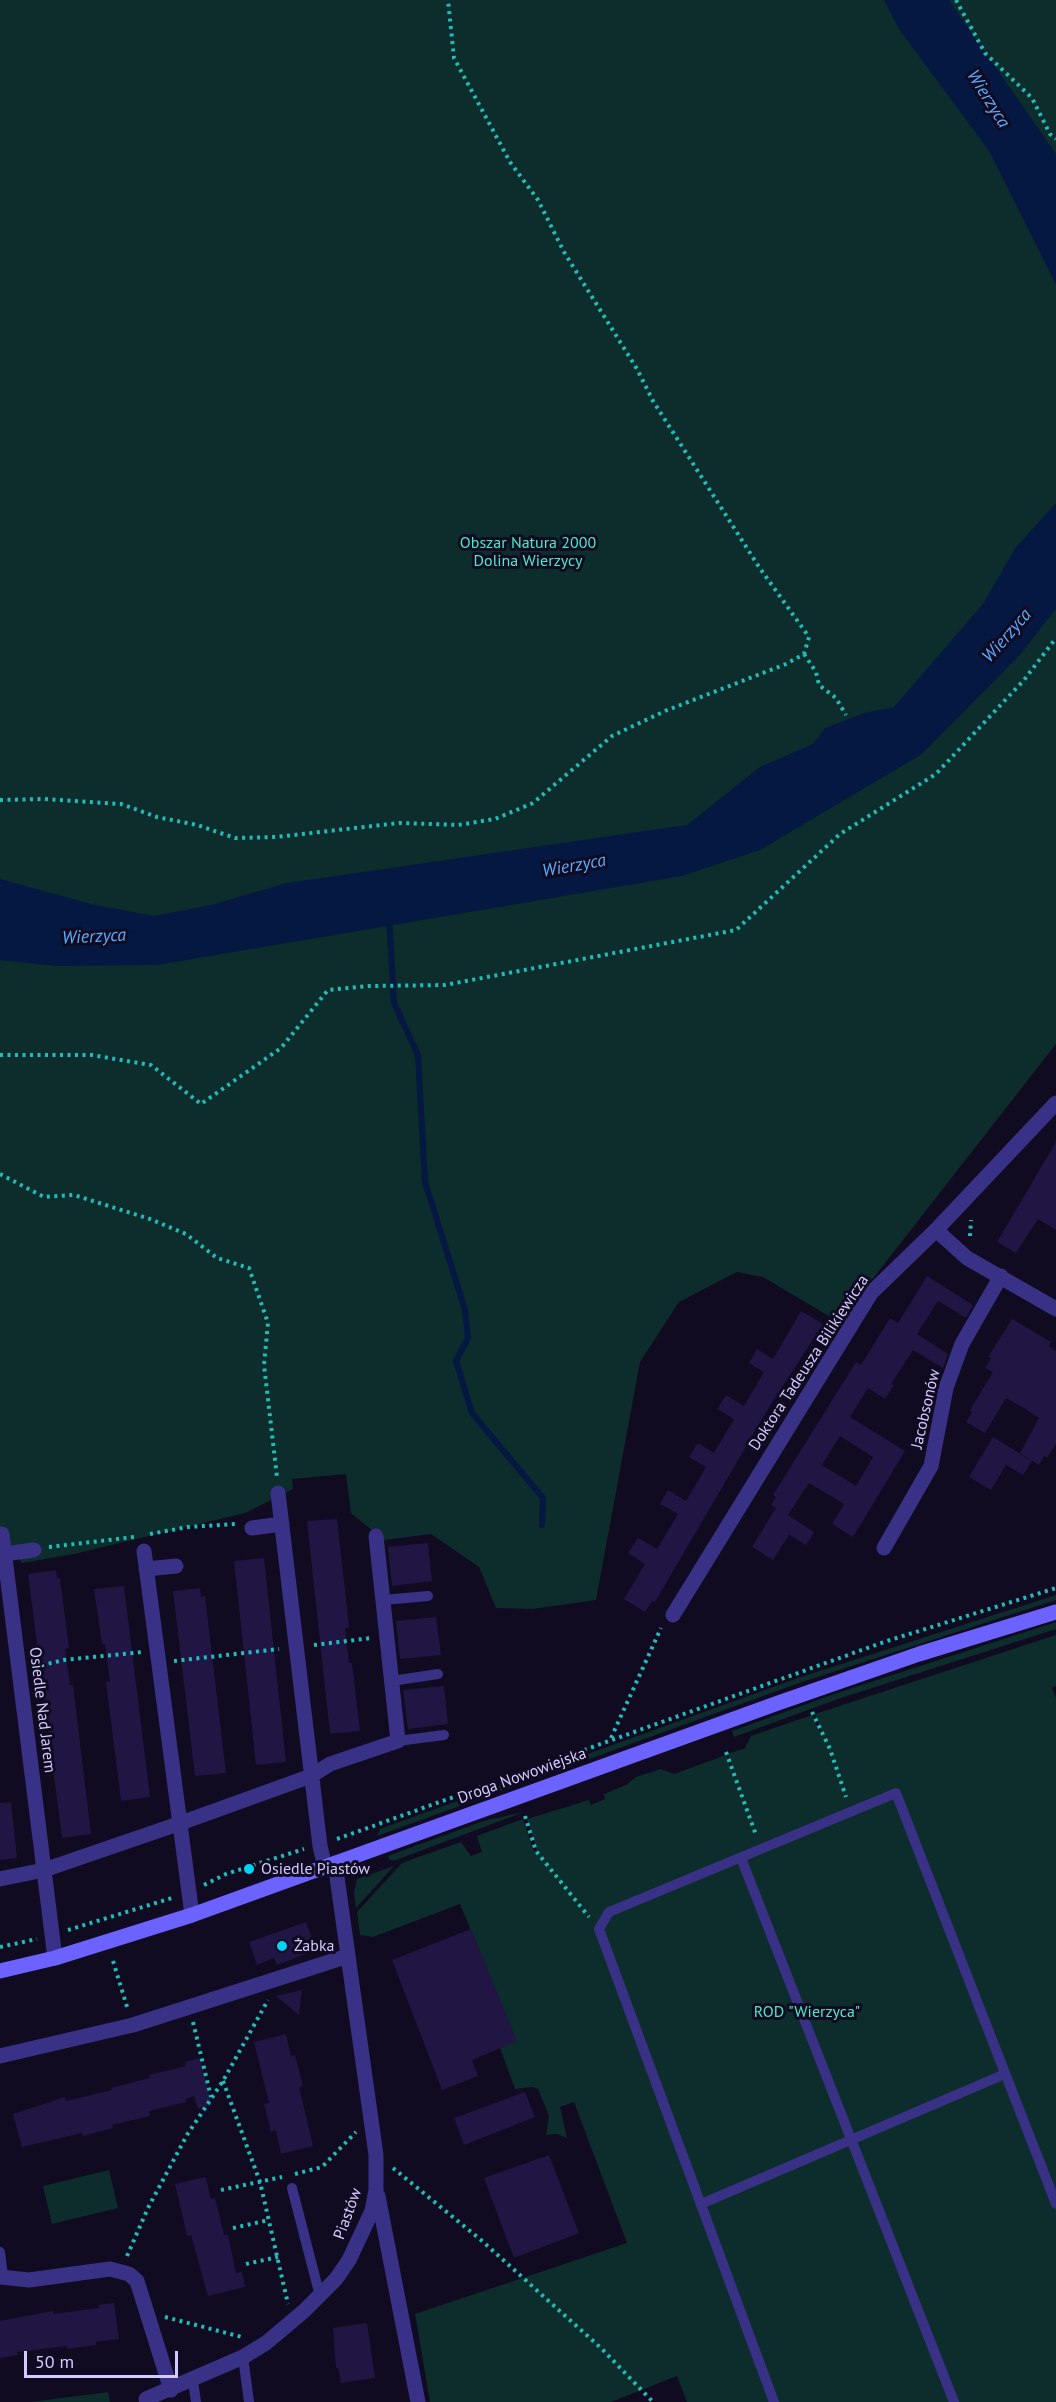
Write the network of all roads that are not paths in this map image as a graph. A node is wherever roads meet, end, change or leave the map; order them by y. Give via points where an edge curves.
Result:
1 (1056, 1103) edge
2 (936, 1230) junction
3 (1001, 1276) junction
4 (1056, 1309) edge
5 (278, 1493) road end
6 (282, 1524) junction
7 (252, 1527) dead end
8 (2, 1534) dead end
9 (376, 1536) dead end
10 (884, 1548) dead end
11 (34, 1550) dead end
12 (144, 1551) dead end
13 (4, 1554) junction
14 (176, 1566) dead end
15 (146, 1569) junction
16 (428, 1596) dead end
17 (383, 1600) junction
18 (1056, 1612) edge
19 (674, 1616) road end
20 (438, 1674) dead end
21 (392, 1681) junction
22 (444, 1735) dead end
23 (398, 1741) junction
24 (311, 1776) junction
25 (178, 1824) junction
26 (741, 1858) junction
27 (330, 1865) junction
28 (44, 1870) junction
29 (0, 1879) edge
30 (192, 1915) junction
31 (348, 1956) junction
32 (55, 1958) junction
33 (0, 1971) edge
34 (0, 2056) edge
35 (1005, 2074) junction
36 (851, 2140) junction
37 (292, 2187) dead end
38 (376, 2190) junction
39 (701, 2204) junction
40 (1056, 2204) edge
41 (0, 2252) edge
42 (2, 2277) edge
43 (320, 2296) junction
44 (243, 2357) junction
45 (193, 2381) junction
46 (171, 2390) junction
47 (146, 2399) dead end
48 (196, 2402) edge
49 (249, 2402) edge
50 (418, 2402) edge
51 (774, 2402) edge
52 (954, 2402) edge

1 - 2 street, Doktora Tadeusza Bilikiewicza
2 - 3 street via 967,1258
2 - 19 street, Doktora Tadeusza Bilikiewicza via 871,1293
3 - 4 street
3 - 10 street, Jacobsonów via 962,1344 946,1388 931,1466
5 - 6 street
6 - 7 street
6 - 24 street
8 - 13 street, Osiedle Nad Jarem
9 - 17 street
11 - 13 street
12 - 15 street
13 - 28 street, Osiedle Nad Jarem
14 - 15 street
15 - 25 street
16 - 17 lane
17 - 21 street
18 - 27 street, Droga Nowowiejska via 822,1688
20 - 21 lane
21 - 23 street
22 - 23 lane
23 - 24 street via 330,1764
24 - 25 street
24 - 27 street via 320,1846
25 - 28 street
25 - 30 street
26 - 35 lane via 896,1793
26 - 36 lane
26 - 39 lane via 609,1912 599,1929
27 - 30 street, Droga Nowowiejska
27 - 31 street, Piastów
28 - 29 street
28 - 32 street, Osiedle Nad Jarem
30 - 32 street, Droga Nowowiejska
31 - 34 street via 133,2025
31 - 38 street, Piastów via 376,2155
32 - 33 street, Droga Nowowiejska
35 - 36 lane
35 - 40 lane
36 - 39 lane
36 - 52 lane
37 - 43 lane
38 - 43 street, Piastów via 363,2235
38 - 50 street
39 - 51 lane
41 - 42 lane
42 - 46 street via 29,2280 120,2270 137,2281
43 - 44 street, Piastów via 266,2343
44 - 45 street, Piastów
44 - 49 lane
45 - 46 street, Piastów
45 - 48 lane
46 - 47 street, Piastów

